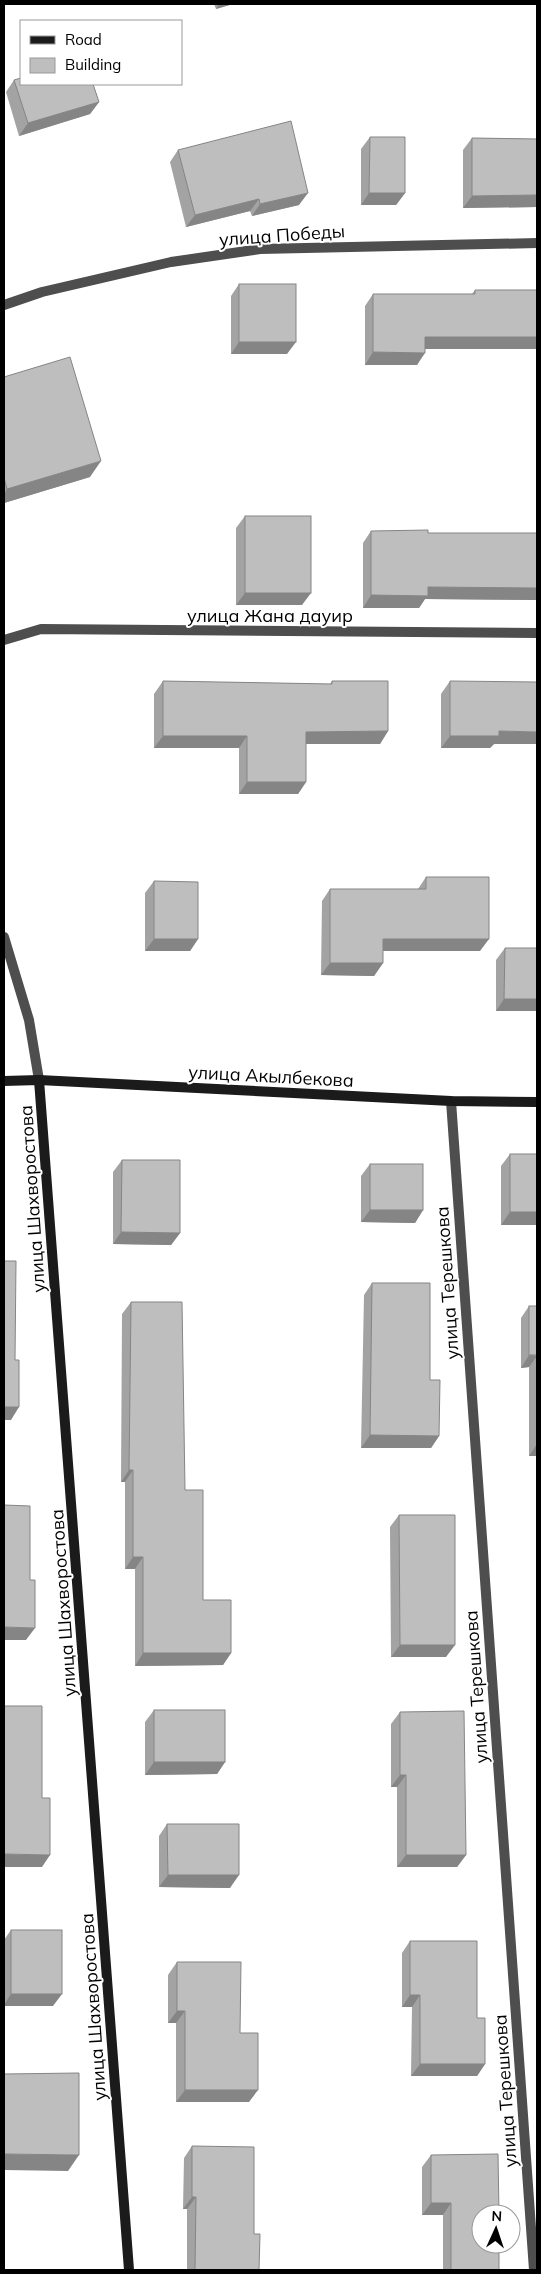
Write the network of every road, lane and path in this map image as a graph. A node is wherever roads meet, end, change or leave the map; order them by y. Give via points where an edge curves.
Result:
1 (537, 242) edge
2 (4, 304) edge
3 (537, 633) edge
4 (4, 640) edge
5 (4, 937) edge
6 (39, 1080) junction
7 (4, 1081) edge
8 (451, 1101) junction
9 (537, 1102) edge
10 (129, 2270) edge
11 (534, 2270) edge

1 - 2 street, улица Победы via 260,249 171,262
3 - 4 street, улица Жана дауир via 41,630
5 - 6 street, улица Шахворостова via 29,1020
6 - 7 street, улица Акылбекова
6 - 8 street, улица Акылбекова
6 - 10 street, улица Шахворостова
8 - 9 street, улица Акылбекова
8 - 11 street, улица Терешкова

